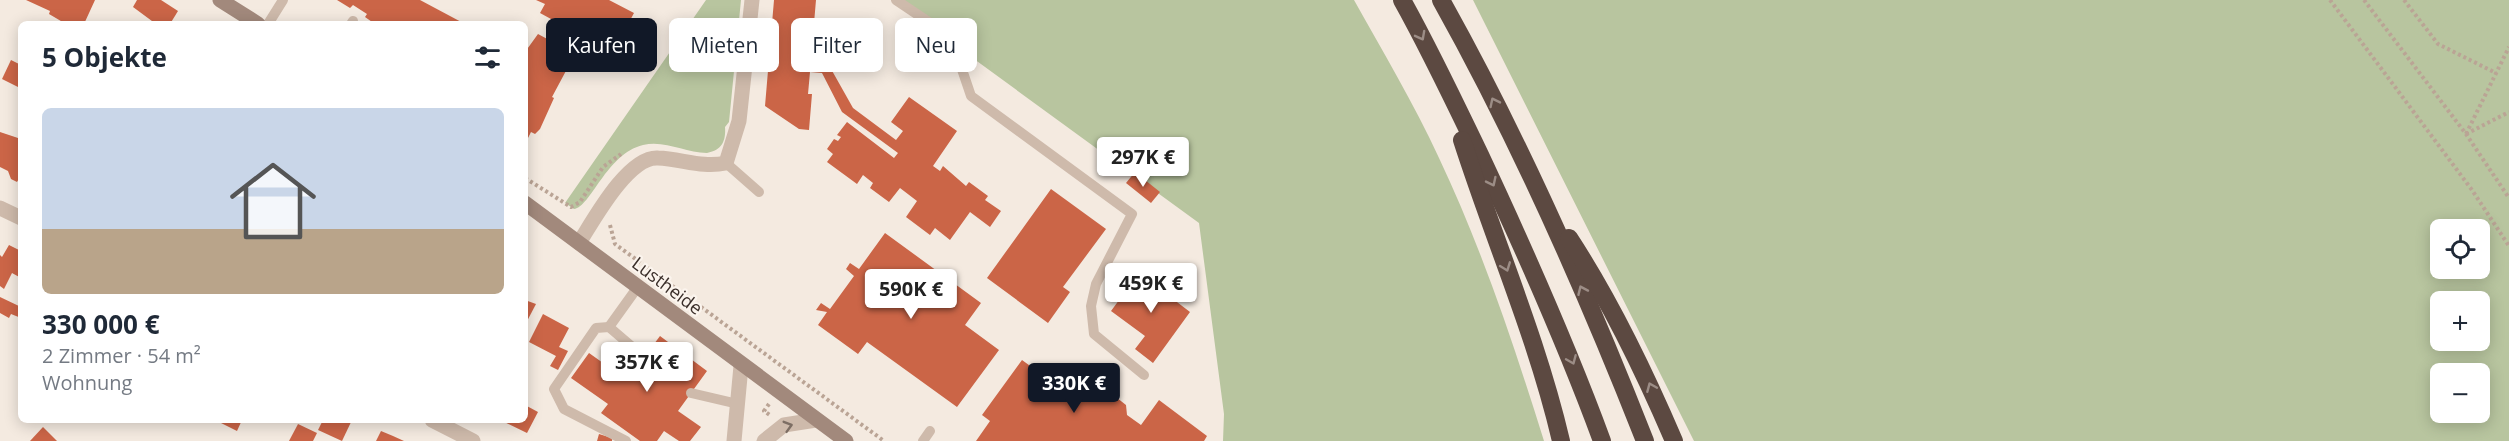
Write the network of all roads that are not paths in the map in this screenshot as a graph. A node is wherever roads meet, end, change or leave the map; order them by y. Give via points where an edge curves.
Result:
1 (220, 0) edge
2 (283, 0) edge
3 (752, 0) edge
4 (896, 0) edge
5 (1402, 0) edge
6 (1442, 0) edge
7 (253, 21) edge
8 (270, 21) edge
9 (1440, 72) junction
10 (726, 163) junction
11 (759, 192) dead end
12 (1538, 192) junction
13 (528, 205) edge
14 (0, 208) edge
15 (18, 217) edge
16 (579, 243) junction
17 (638, 288) junction
18 (609, 327) junction
19 (644, 357) dead end
20 (741, 366) junction
21 (1144, 375) dead end
22 (691, 393) dead end
23 (738, 404) junction
24 (816, 420) junction
25 (438, 423) edge
26 (930, 430) dead end
27 (473, 441) edge
28 (626, 441) edge
29 (734, 441) edge
30 (764, 441) edge
31 (846, 441) edge
32 (923, 441) edge
33 (1561, 441) edge
34 (1602, 441) edge
35 (1645, 441) edge
36 (1674, 441) edge

1 - 7 main road
2 - 8 lane
3 - 10 street via 739,121
4 - 21 lane via 951,37 971,96 1132,214 1096,284 1091,306 1094,334
5 -> 9 highway
12 -> 6 highway
9 -> 33 highway via 1537,354
9 -> 34 highway via 1529,258
10 - 11 lane
10 - 16 street via 710,167 655,157 632,168
35 -> 12 highway
36 -> 12 highway via 1613,310
13 - 16 main road, Lustheide
14 - 15 street
16 - 17 main road, Lustheide
17 - 18 lane
17 - 20 main road, Lustheide
18 - 19 lane
18 - 28 lane via 596,328 554,389 564,410
20 - 23 street
20 - 24 main road, Lustheide
22 - 23 lane
23 - 29 street
30 -> 24 street via 784,426
24 - 31 main road, Lustheide
25 - 27 street
26 - 32 lane

